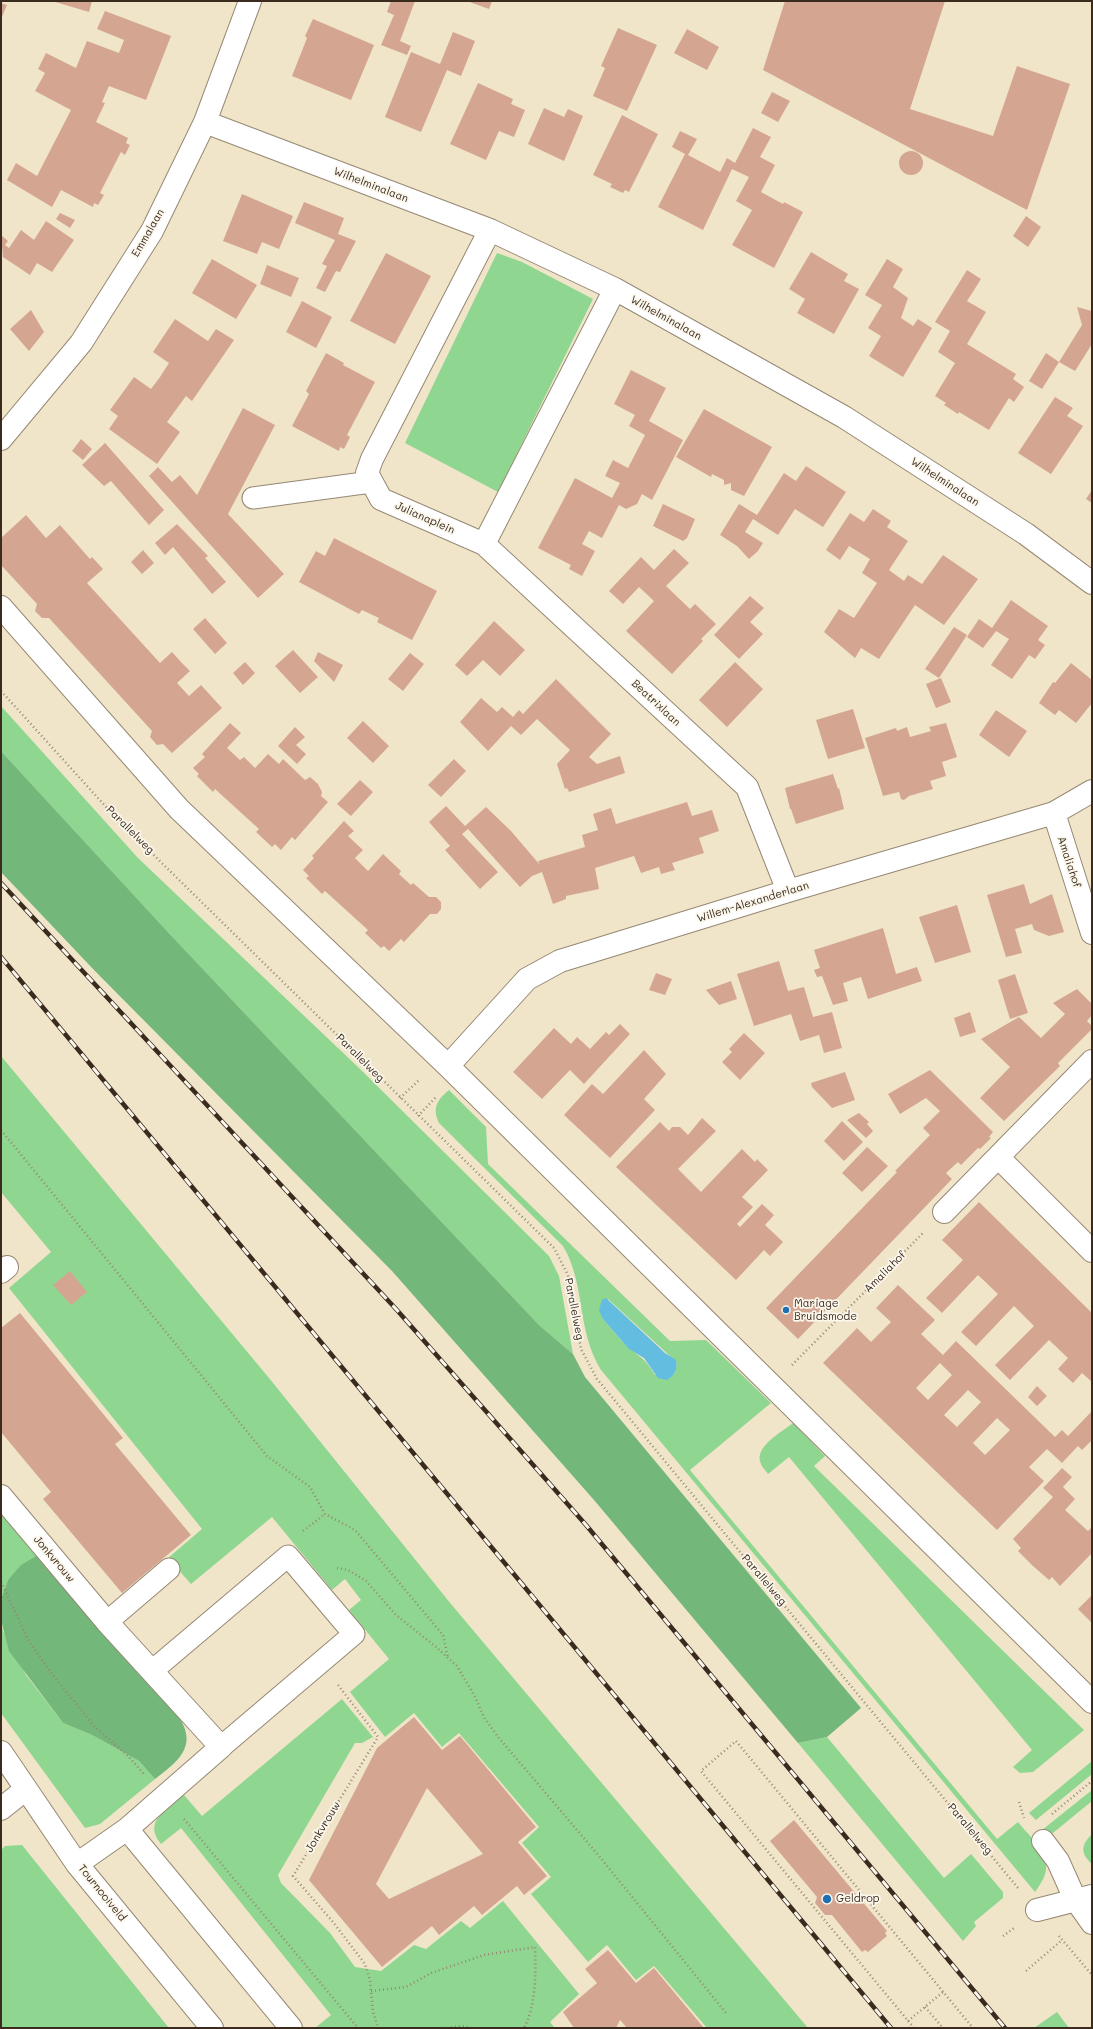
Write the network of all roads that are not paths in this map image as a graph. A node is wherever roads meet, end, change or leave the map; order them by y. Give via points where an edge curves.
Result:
1 (250, 1) edge
2 (205, 122) junction
3 (490, 230) junction
4 (615, 289) junction
5 (1, 439) edge
6 (371, 482) junction
7 (253, 498) dead end
8 (484, 544) junction
9 (1092, 583) edge
10 (1, 607) edge
11 (1092, 791) edge
12 (1054, 813) junction
13 (788, 891) junction
14 (1092, 933) edge
15 (1092, 1061) edge
16 (448, 1066) junction
17 (999, 1158) junction
18 (944, 1212) road end
19 (1092, 1250) edge
20 (1, 1496) edge
21 (169, 1569) dead end
22 (107, 1622) junction
23 (152, 1670) junction
24 (1092, 1702) edge
25 (221, 1747) junction
26 (1, 1752) edge
27 (26, 1789) junction
28 (1, 1809) edge
29 (127, 1829) junction
30 (1043, 1841) dead end
31 (77, 1864) junction
32 (1084, 1898) edge
33 (1037, 1910) road end
34 (1092, 1923) edge
35 (212, 2028) edge
36 (291, 2028) edge

1 - 2 street, Emmalaan
2 - 3 street, Wilhelminalaan
2 - 5 street, Emmalaan via 152,231 80,343
3 - 4 street, Wilhelminalaan
3 - 6 street, Julianaplein via 372,458 367,473
4 - 8 street
4 - 9 street, Wilhelminalaan via 844,417 1026,534
6 - 7 lane
6 - 8 street, Julianaplein via 381,499
8 - 13 street, Beatrixlaan via 747,787
10 - 16 street via 179,809
11 - 12 street, Willem-Alexanderlaan
12 - 13 street, Willem-Alexanderlaan
12 - 14 street, Amaliahof
13 - 16 street, Willem-Alexanderlaan via 560,961 528,979
15 - 17 street
16 - 24 street
17 - 18 street
17 - 19 street
20 - 22 street, Jonkvrouw
21 - 22 lane
22 - 23 street, Jonkvrouw
23 - 25 street, Jonkvrouw
23 - 25 lane via 288,1556 354,1634
25 - 29 street
26 - 27 street, Tournooiveld
27 - 28 street
27 - 31 street, Tournooiveld
29 - 31 street
29 - 36 street
30 - 32 street
31 - 35 street, Tournooiveld
32 - 33 street
32 - 34 street

